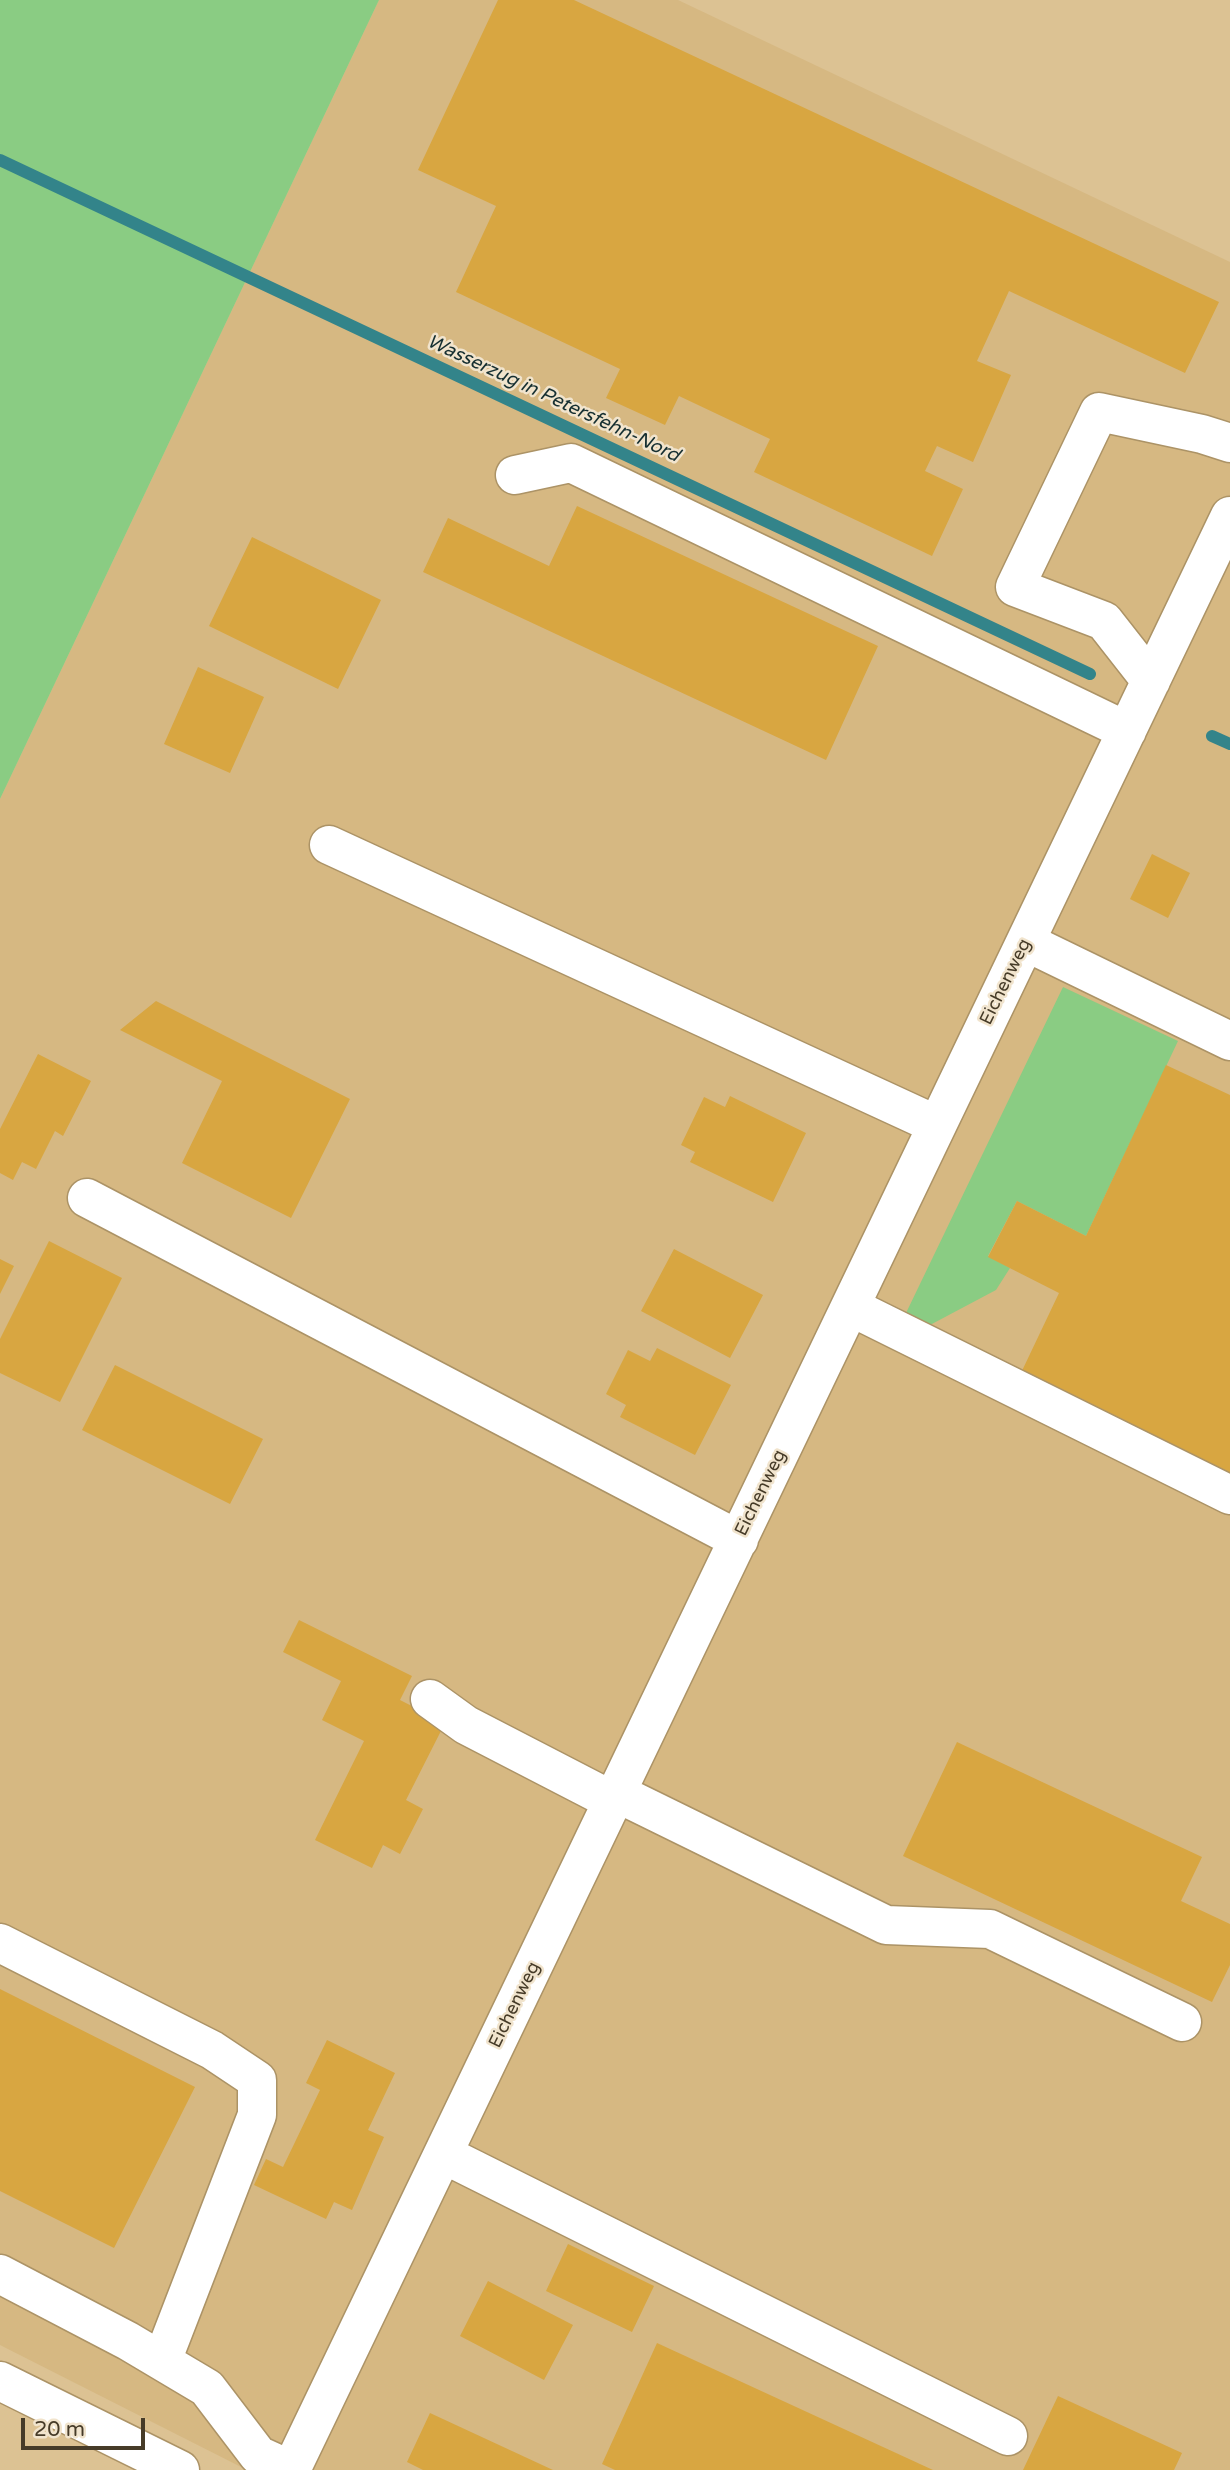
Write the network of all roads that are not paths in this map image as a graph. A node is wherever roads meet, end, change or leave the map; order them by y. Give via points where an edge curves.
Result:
1 (1230, 443) edge
2 (515, 475) dead end
3 (1230, 516) edge
4 (1151, 681) junction
5 (1127, 731) junction
6 (329, 845) dead end
7 (1026, 942) junction
8 (1230, 1041) edge
9 (937, 1125) junction
10 (87, 1198) dead end
11 (850, 1307) junction
12 (1230, 1495) edge
13 (739, 1540) junction
14 (430, 1699) dead end
15 (615, 1797) junction
16 (0, 1943) edge
17 (1182, 2022) dead end
18 (443, 2154) junction
19 (0, 2274) edge
20 (162, 2361) junction
21 (0, 2381) edge
22 (1008, 2436) dead end
23 (180, 2470) edge
24 (291, 2470) edge

1 - 4 street via 1099,412 1016,587 1104,621
2 - 5 street via 571,463
3 - 4 street, Eichenweg
4 - 5 street, Eichenweg
5 - 7 street, Eichenweg
6 - 9 street
7 - 8 street
7 - 9 street, Eichenweg
9 - 11 street, Eichenweg
10 - 13 street
11 - 12 street
11 - 13 street, Eichenweg
13 - 15 street, Eichenweg
14 - 15 street via 466,1725
15 - 17 street via 886,1925 990,1928
15 - 18 street, Eichenweg
16 - 20 street via 212,2050 257,2080 257,2115
18 - 22 street
18 - 24 street, Eichenweg
19 - 20 street
20 - 24 street via 207,2388 258,2455
21 - 23 street

